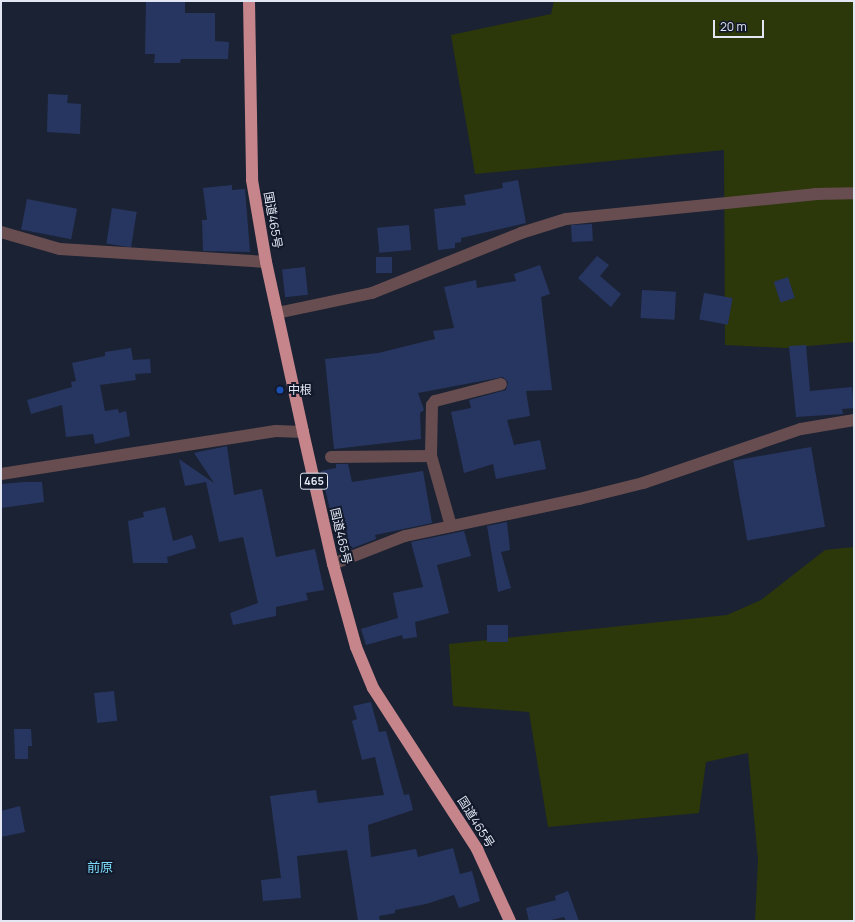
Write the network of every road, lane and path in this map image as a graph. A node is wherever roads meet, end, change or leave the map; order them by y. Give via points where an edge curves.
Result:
1 (249, 1) edge
2 (854, 193) edge
3 (1, 232) edge
4 (266, 262) junction
5 (277, 313) junction
6 (501, 384) dead end
7 (854, 420) edge
8 (303, 432) junction
9 (432, 456) junction
10 (331, 457) dead end
11 (1, 474) edge
12 (451, 526) junction
13 (333, 564) junction
14 (510, 921) edge

1 - 4 highway, 国道465号 / 465 via 252,180
2 - 5 street via 815,194 566,219 522,233 372,293
3 - 4 street via 60,249
4 - 5 highway, 国道465号 / 465
5 - 8 highway, 国道465号 / 465
6 - 9 street via 435,401 432,405
7 - 12 street via 801,429 643,483
8 - 11 street via 276,431
8 - 13 highway, 国道465号 / 465
9 - 10 street
9 - 12 street
12 - 13 street via 405,536
13 - 14 highway, 国道465号 / 465 via 356,647 373,688 477,849

